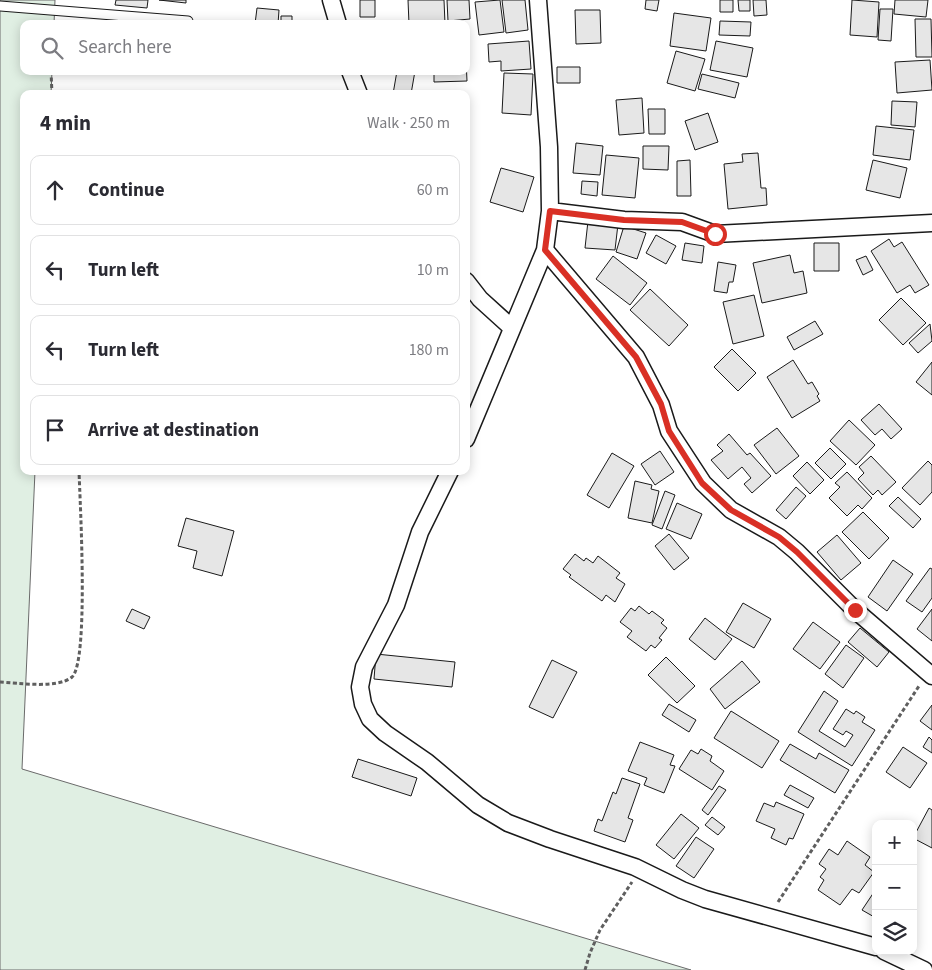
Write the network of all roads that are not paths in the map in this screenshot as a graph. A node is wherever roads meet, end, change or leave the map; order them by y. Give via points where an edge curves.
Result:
1 (331, 0) edge
2 (538, 0) edge
3 (0, 6) edge
4 (175, 20) edge
5 (337, 20) edge
6 (352, 75) edge
7 (357, 90) edge
8 (550, 211) junction
9 (932, 223) edge
10 (545, 250) junction
11 (470, 286) edge
12 (512, 328) junction
13 (470, 429) edge
14 (448, 475) edge
15 (930, 674) edge
16 (872, 946) edge
17 (892, 955) edge
18 (924, 970) edge

1 - 5 street
2 - 8 street via 545,77
3 - 4 lane
6 - 7 street
8 - 9 street via 624,220 682,222 715,234
8 - 10 street
10 - 12 street
10 - 15 street via 636,357 661,404 669,431 702,483 731,510 779,537 797,552 855,610
11 - 12 street
12 - 13 street
14 - 16 street via 420,532 396,605 364,667 360,687 370,719 478,805 508,823 635,867 682,890
17 - 18 street

